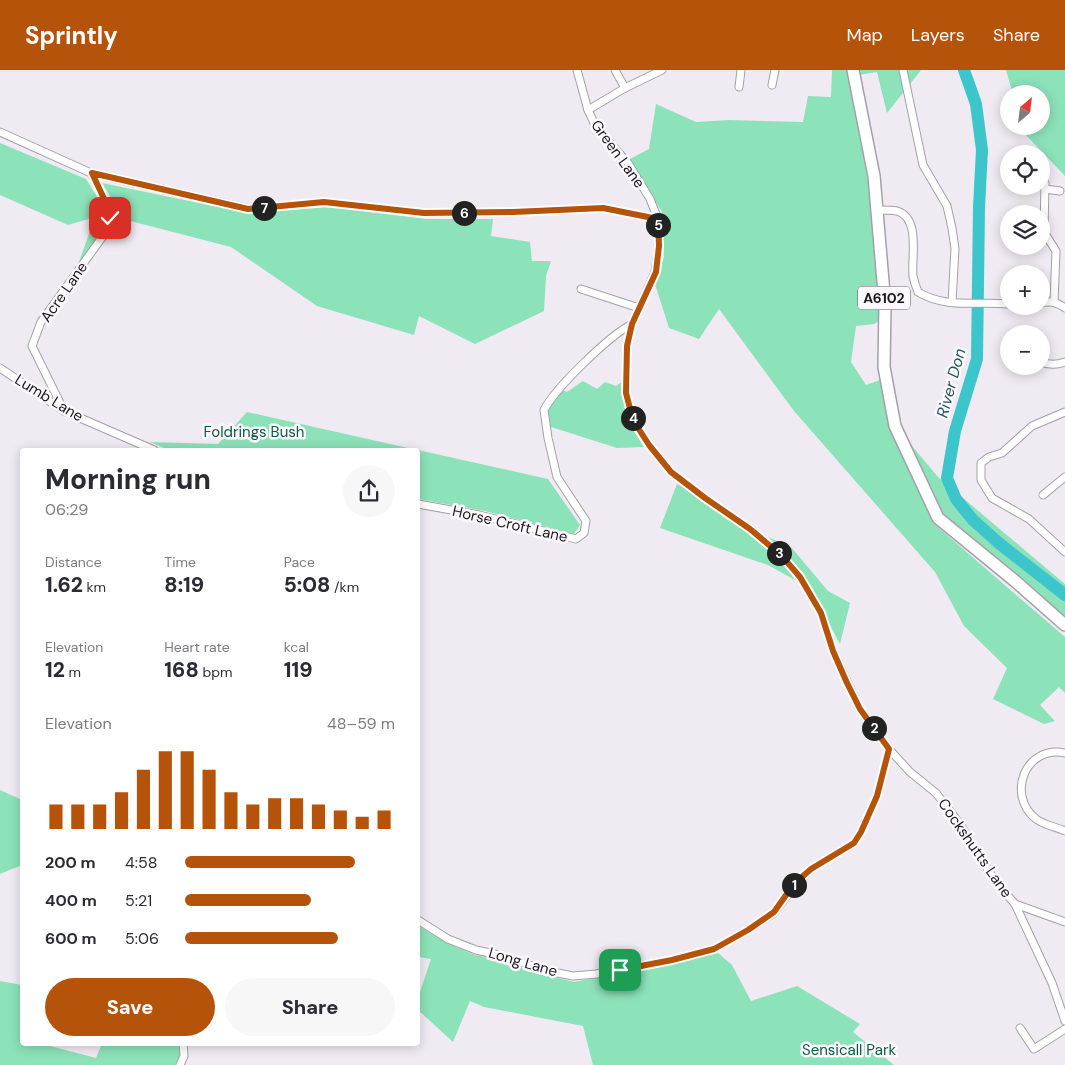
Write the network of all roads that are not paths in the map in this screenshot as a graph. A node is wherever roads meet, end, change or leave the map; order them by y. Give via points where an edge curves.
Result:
1 (577, 70) edge
2 (615, 70) edge
3 (662, 70) edge
4 (741, 70) edge
5 (775, 70) edge
6 (853, 70) edge
7 (903, 70) edge
8 (772, 85) dead end
9 (739, 87) dead end
10 (625, 88) junction
11 (588, 110) junction
12 (0, 132) edge
13 (92, 173) junction
14 (1060, 191) dead end
15 (877, 210) junction
16 (658, 219) junction
17 (581, 289) dead end
18 (1050, 301) edge
19 (1054, 302) junction
20 (956, 303) junction
21 (1000, 303) edge
22 (639, 308) junction
23 (1065, 308) edge
24 (632, 324) junction
25 (1065, 362) edge
26 (1050, 364) edge
27 (0, 368) edge
28 (64, 411) junction
29 (1065, 412) edge
30 (149, 448) edge
31 (1065, 477) edge
32 (1043, 495) dead end
33 (420, 504) edge
34 (1065, 552) edge
35 (1065, 626) edge
36 (889, 749) junction
37 (1065, 753) edge
38 (1065, 831) edge
39 (1015, 904) junction
40 (420, 921) edge
41 (1065, 922) edge
42 (1065, 1020) edge
43 (1020, 1028) dead end
44 (1065, 1029) edge
45 (183, 1046) edge
46 (180, 1065) edge

1 - 11 street
2 - 10 street
3 - 10 street, Green Lane
4 - 9 street
5 - 8 street
6 - 15 main road, A6102 via 874,176
7 - 20 street via 923,165 947,206 955,249
10 - 11 street, Green Lane
11 - 16 street, Green Lane via 596,127 628,163
12 - 13 street
13 - 16 street via 248,209 324,202 424,213 603,208
13 - 28 street, Acre Lane via 110,218 106,232 41,322 32,346
14 - 19 street via 1045,186 1044,232 1056,251
15 - 20 street via 898,212 907,218 914,248 913,277 918,292 928,298
15 - 35 main road, A6102 via 885,305 884,367 895,426 938,518
16 - 22 street, Cockshutts Lane via 656,272
17 - 22 street
18 - 19 street
19 - 23 street
20 - 21 street
22 - 24 street, Cockshutts Lane
24 - 33 street, Horse Croft Lane via 620,330 585,363 544,410 557,477 586,521 584,533 576,539 479,514
24 - 36 street, Cockshutts Lane via 625,379 633,420 671,472 750,529 781,555 800,577 821,613 833,651 860,709
25 - 26 street
27 - 28 street, Lumb Lane
28 - 30 street, Lumb Lane
29 - 34 street via 1032,426 1002,453 989,457 982,463 981,480 992,498 1029,519
31 - 32 street
36 - 39 street, Cockshutts Lane via 936,794 960,824 995,881
36 - 40 street, Long Lane via 877,796 854,843 811,869 794,884 774,912 714,949 655,963 573,976 476,950 448,939
37 - 38 street via 1048,753 1034,760 1028,766 1021,789 1032,815
39 - 41 street
39 - 42 street, Cockshutts Lane via 1052,983
43 - 44 street via 1034,1049
45 - 46 street

